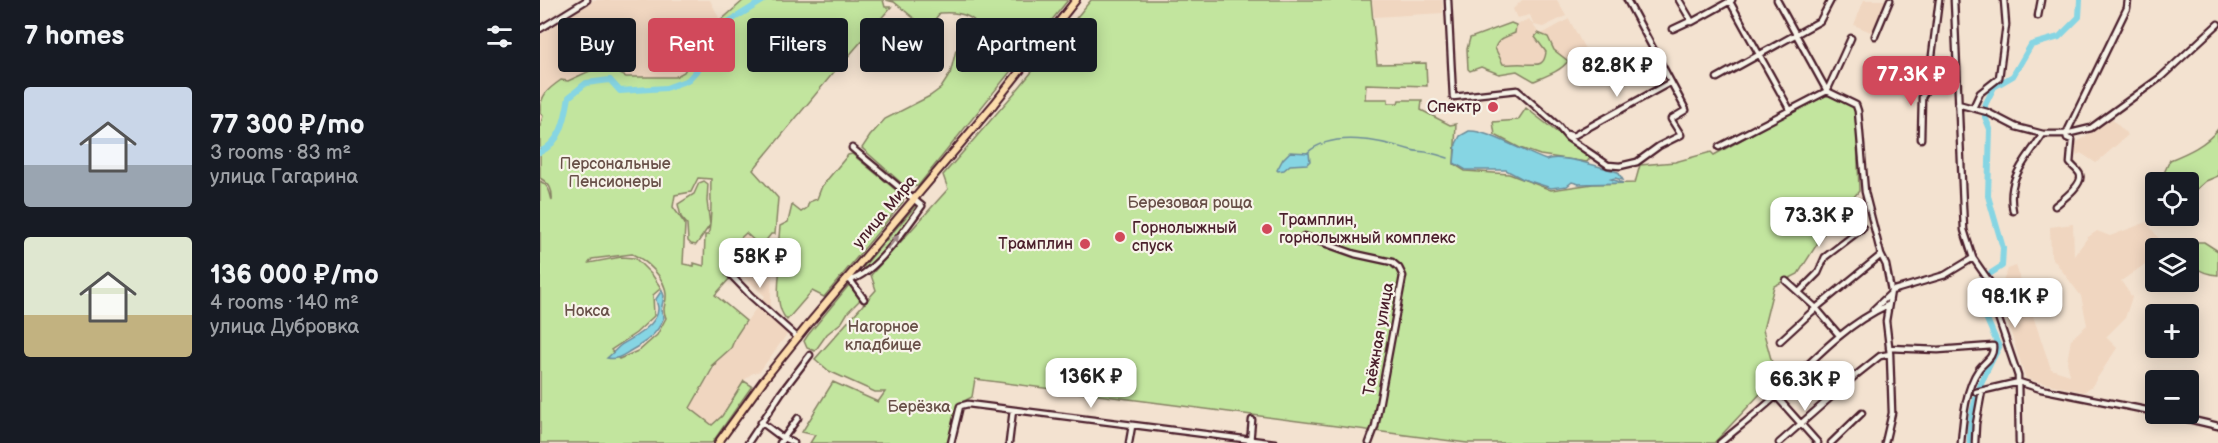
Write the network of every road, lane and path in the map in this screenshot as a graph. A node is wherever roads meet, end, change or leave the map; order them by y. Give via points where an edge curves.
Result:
1 (587, 0) edge
2 (1076, 0) edge
3 (1448, 0) edge
4 (1627, 0) edge
5 (1679, 0) edge
6 (1731, 0) edge
7 (1777, 0) edge
8 (1831, 0) edge
9 (1890, 0) edge
10 (1939, 0) edge
11 (1954, 0) edge
12 (2004, 0) edge
13 (2041, 0) edge
14 (2128, 0) edge
15 (2038, 16) dead end
16 (1692, 22) junction
17 (2218, 24) edge
18 (540, 29) edge
19 (1673, 29) dead end
20 (1796, 35) junction
21 (1875, 36) dead end
22 (1851, 38) dead end
23 (1760, 56) junction
24 (1717, 78) dead end
25 (1671, 82) junction
26 (1827, 91) junction
27 (1958, 104) junction
28 (1973, 108) junction
29 (1790, 110) junction
30 (1565, 133) junction
31 (2043, 134) junction
32 (2066, 134) junction
33 (1921, 139) dead end
34 (1719, 147) dead end
35 (852, 148) dead end
36 (913, 199) junction
37 (2055, 206) dead end
38 (2013, 211) dead end
39 (1863, 228) dead end
40 (1304, 236) dead end
41 (1881, 255) junction
42 (1973, 258) junction
43 (729, 273) dead end
44 (848, 281) junction
45 (1786, 281) dead end
46 (1799, 292) junction
47 (1890, 292) junction
48 (864, 299) dead end
49 (1888, 305) junction
50 (1816, 308) junction
51 (1871, 312) junction
52 (1839, 335) junction
53 (798, 338) junction
54 (1780, 341) dead end
55 (1889, 351) junction
56 (810, 355) dead end
57 (2019, 382) junction
58 (1776, 396) junction
59 (1013, 410) junction
60 (2145, 410) edge
61 (1862, 413) dead end
62 (798, 418) dead end
63 (1252, 420) dead end
64 (760, 422) junction
65 (2199, 422) edge
66 (1801, 424) junction
67 (1132, 426) junction
68 (2218, 426) edge
69 (781, 441) edge
70 (1250, 441) edge
71 (718, 443) edge
72 (748, 443) edge
73 (794, 443) edge
74 (951, 443) edge
75 (1009, 443) edge
76 (1129, 443) edge
77 (1275, 443) edge
78 (1369, 443) edge
79 (1720, 443) edge
80 (1779, 443) edge
81 (1818, 443) edge
82 (1831, 443) edge
83 (1885, 443) edge
84 (1961, 443) edge
85 (1975, 443) edge
86 (2019, 443) edge

1 - 18 street
2 - 36 main road, улица Мира
3 - 30 street via 1453,97 1517,90
4 - 25 street
5 - 16 street
6 - 16 street
6 - 23 street
7 - 20 street
8 - 20 street via 1820,21
9 - 21 street
10 - 33 street via 1928,87 1923,97
11 - 27 street
12 - 28 street via 2006,25 1999,78 1980,93
13 - 15 street
14 - 32 street
16 - 19 street
17 - 32 street via 2161,77 2091,128
20 - 23 street
20 - 26 street
22 - 26 street
23 - 24 street
23 - 29 street
25 - 30 street via 1573,136
25 - 30 street via 1686,111 1671,119 1681,135 1637,162 1608,165 1580,148
26 - 29 street
26 - 41 street via 1856,105 1858,111 1865,192
27 - 28 street
27 - 42 street via 1963,218
28 - 31 street
29 - 34 street
31 - 32 street
31 - 38 street via 2016,172
32 - 37 street via 2072,140 2070,163 2080,173 2080,179
35 - 36 street
36 - 44 main road, улица Мира
44 -> 36 street via 868,271 922,206
39 - 46 street via 1826,257 1818,273
40 - 78 street, Таёжная улица via 1354,254 1392,262 1403,276 1376,427
41 - 47 street
41 - 50 street
42 - 47 street via 1945,275
42 - 57 street via 1989,281
43 - 53 street
44 - 48 street
44 - 53 main road, улица Мира
45 - 46 street
46 - 50 street
47 - 49 street
47 - 51 street
49 - 51 street
49 - 55 street
50 - 52 street
50 - 54 street
51 - 52 street
52 - 58 street
53 - 71 main road, улица Мира
55 - 66 street
55 - 83 street via 1892,414
55 - 84 street via 1993,346 1992,356 1973,380
56 - 64 street
57 - 60 street
57 - 85 street via 1979,392
57 - 86 street
58 - 66 street
58 - 79 street
59 - 67 street
59 - 74 street via 963,404
59 - 75 street
61 - 82 street
62 - 69 street
63 - 70 street
64 - 69 street
64 - 72 street
65 - 68 street
66 - 80 street
66 - 81 street
67 - 70 street
67 - 76 street
69 - 73 street via 786,438
70 - 77 street

